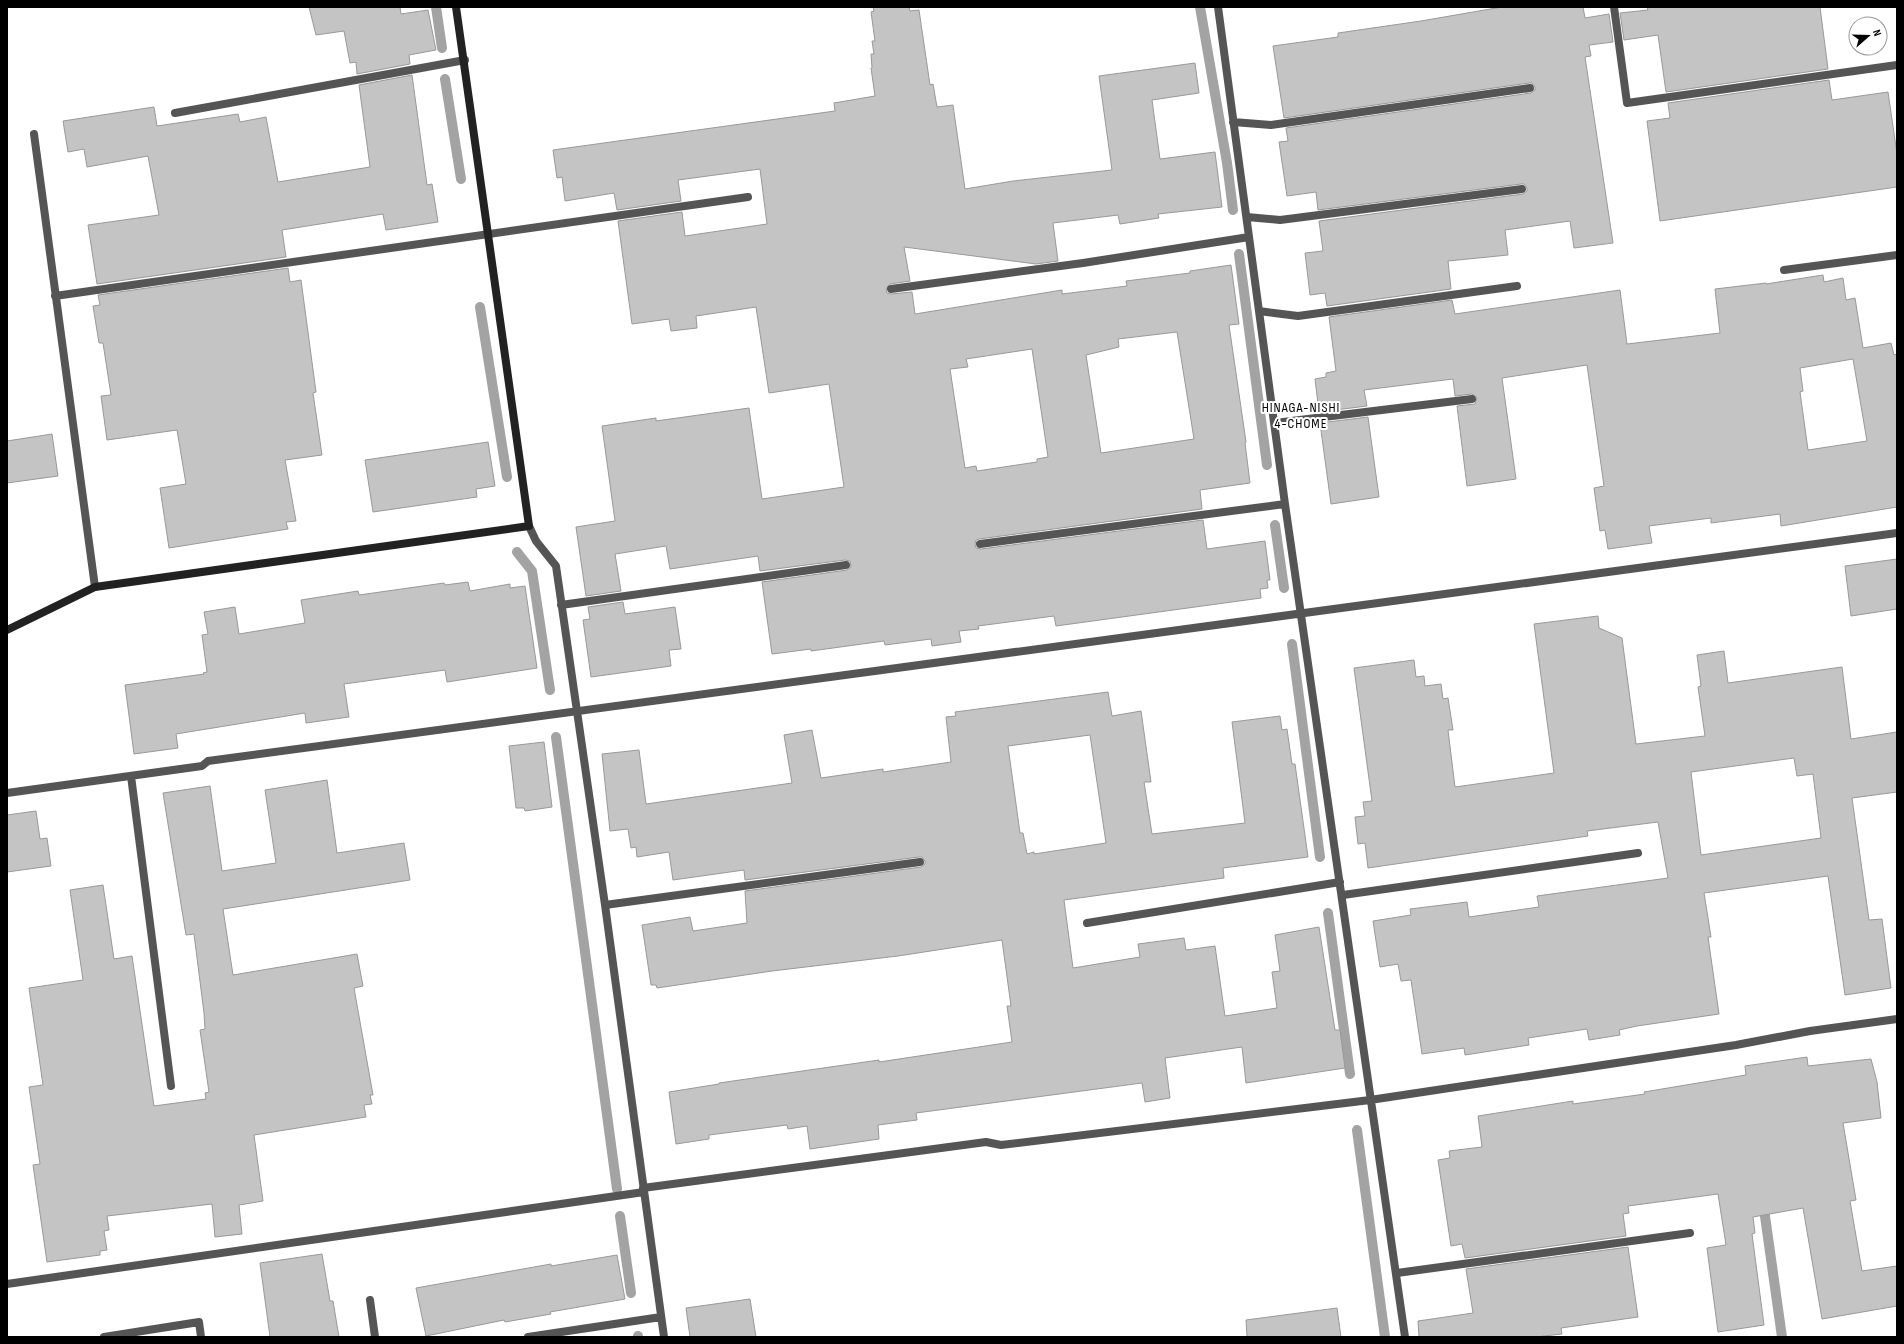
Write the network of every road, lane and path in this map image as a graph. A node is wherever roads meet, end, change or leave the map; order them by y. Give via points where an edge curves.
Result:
1 (456, 7) edge
2 (1218, 7) edge
3 (1614, 7) edge
4 (464, 60) junction
5 (1897, 66) edge
6 (1530, 88) dead end
7 (175, 113) dead end
8 (1233, 122) junction
9 (34, 134) dead end
10 (1522, 189) dead end
11 (748, 197) dead end
12 (1247, 217) junction
13 (489, 235) junction
14 (1249, 237) junction
15 (1897, 255) edge
16 (1784, 270) dead end
17 (1517, 286) dead end
18 (891, 289) dead end
19 (55, 296) junction
20 (1259, 311) junction
21 (1472, 399) dead end
22 (1275, 423) junction
23 (1285, 504) junction
24 (529, 526) junction
25 (1897, 533) edge
26 (980, 544) dead end
27 (846, 565) dead end
28 (96, 587) junction
29 (561, 605) junction
30 (1302, 614) junction
31 (7, 630) edge
32 (576, 711) junction
33 (131, 776) junction
34 (7, 793) edge
35 (1638, 853) dead end
36 (920, 862) dead end
37 (1340, 882) junction
38 (1343, 895) junction
39 (605, 905) junction
40 (1087, 923) dead end
41 (1897, 1019) edge
42 (171, 1086) dead end
43 (1370, 1100) junction
44 (644, 1190) junction
45 (1690, 1233) dead end
46 (1397, 1273) junction
47 (7, 1284) edge
48 (370, 1300) dead end
49 (661, 1317) junction
50 (104, 1337) edge
51 (201, 1337) edge
52 (375, 1337) edge
53 (528, 1337) edge
54 (664, 1337) edge
55 (1405, 1337) edge

1 - 4 street
2 - 8 street
3 - 5 street via 1627,103
4 - 7 street
4 - 13 street
6 - 8 street via 1271,125
8 - 12 street
9 - 19 street
10 - 12 street via 1280,220
11 - 13 street
12 - 14 street
13 - 19 street
13 - 24 street
14 - 18 street
14 - 20 street
15 - 16 street
17 - 20 street via 1298,316
19 - 28 street
20 - 22 street
21 - 22 street
22 - 23 street
23 - 26 street
23 - 30 street
24 - 28 street
24 - 29 street via 536,541 556,566
25 - 30 street
27 - 29 street
28 - 31 street
29 - 32 street
30 - 32 street
30 - 37 street
32 - 33 street via 208,761 202,766
32 - 39 street
33 - 34 street
33 - 42 street
35 - 38 street
36 - 39 street
37 - 38 street
37 - 40 street
38 - 43 street
39 - 44 street
41 - 43 street
43 - 44 street via 1001,1144 986,1142
43 - 46 street
44 - 47 street
44 - 49 street
45 - 46 street
46 - 55 street
48 - 52 street
49 - 53 street
49 - 54 street
50 - 51 street via 199,1322

